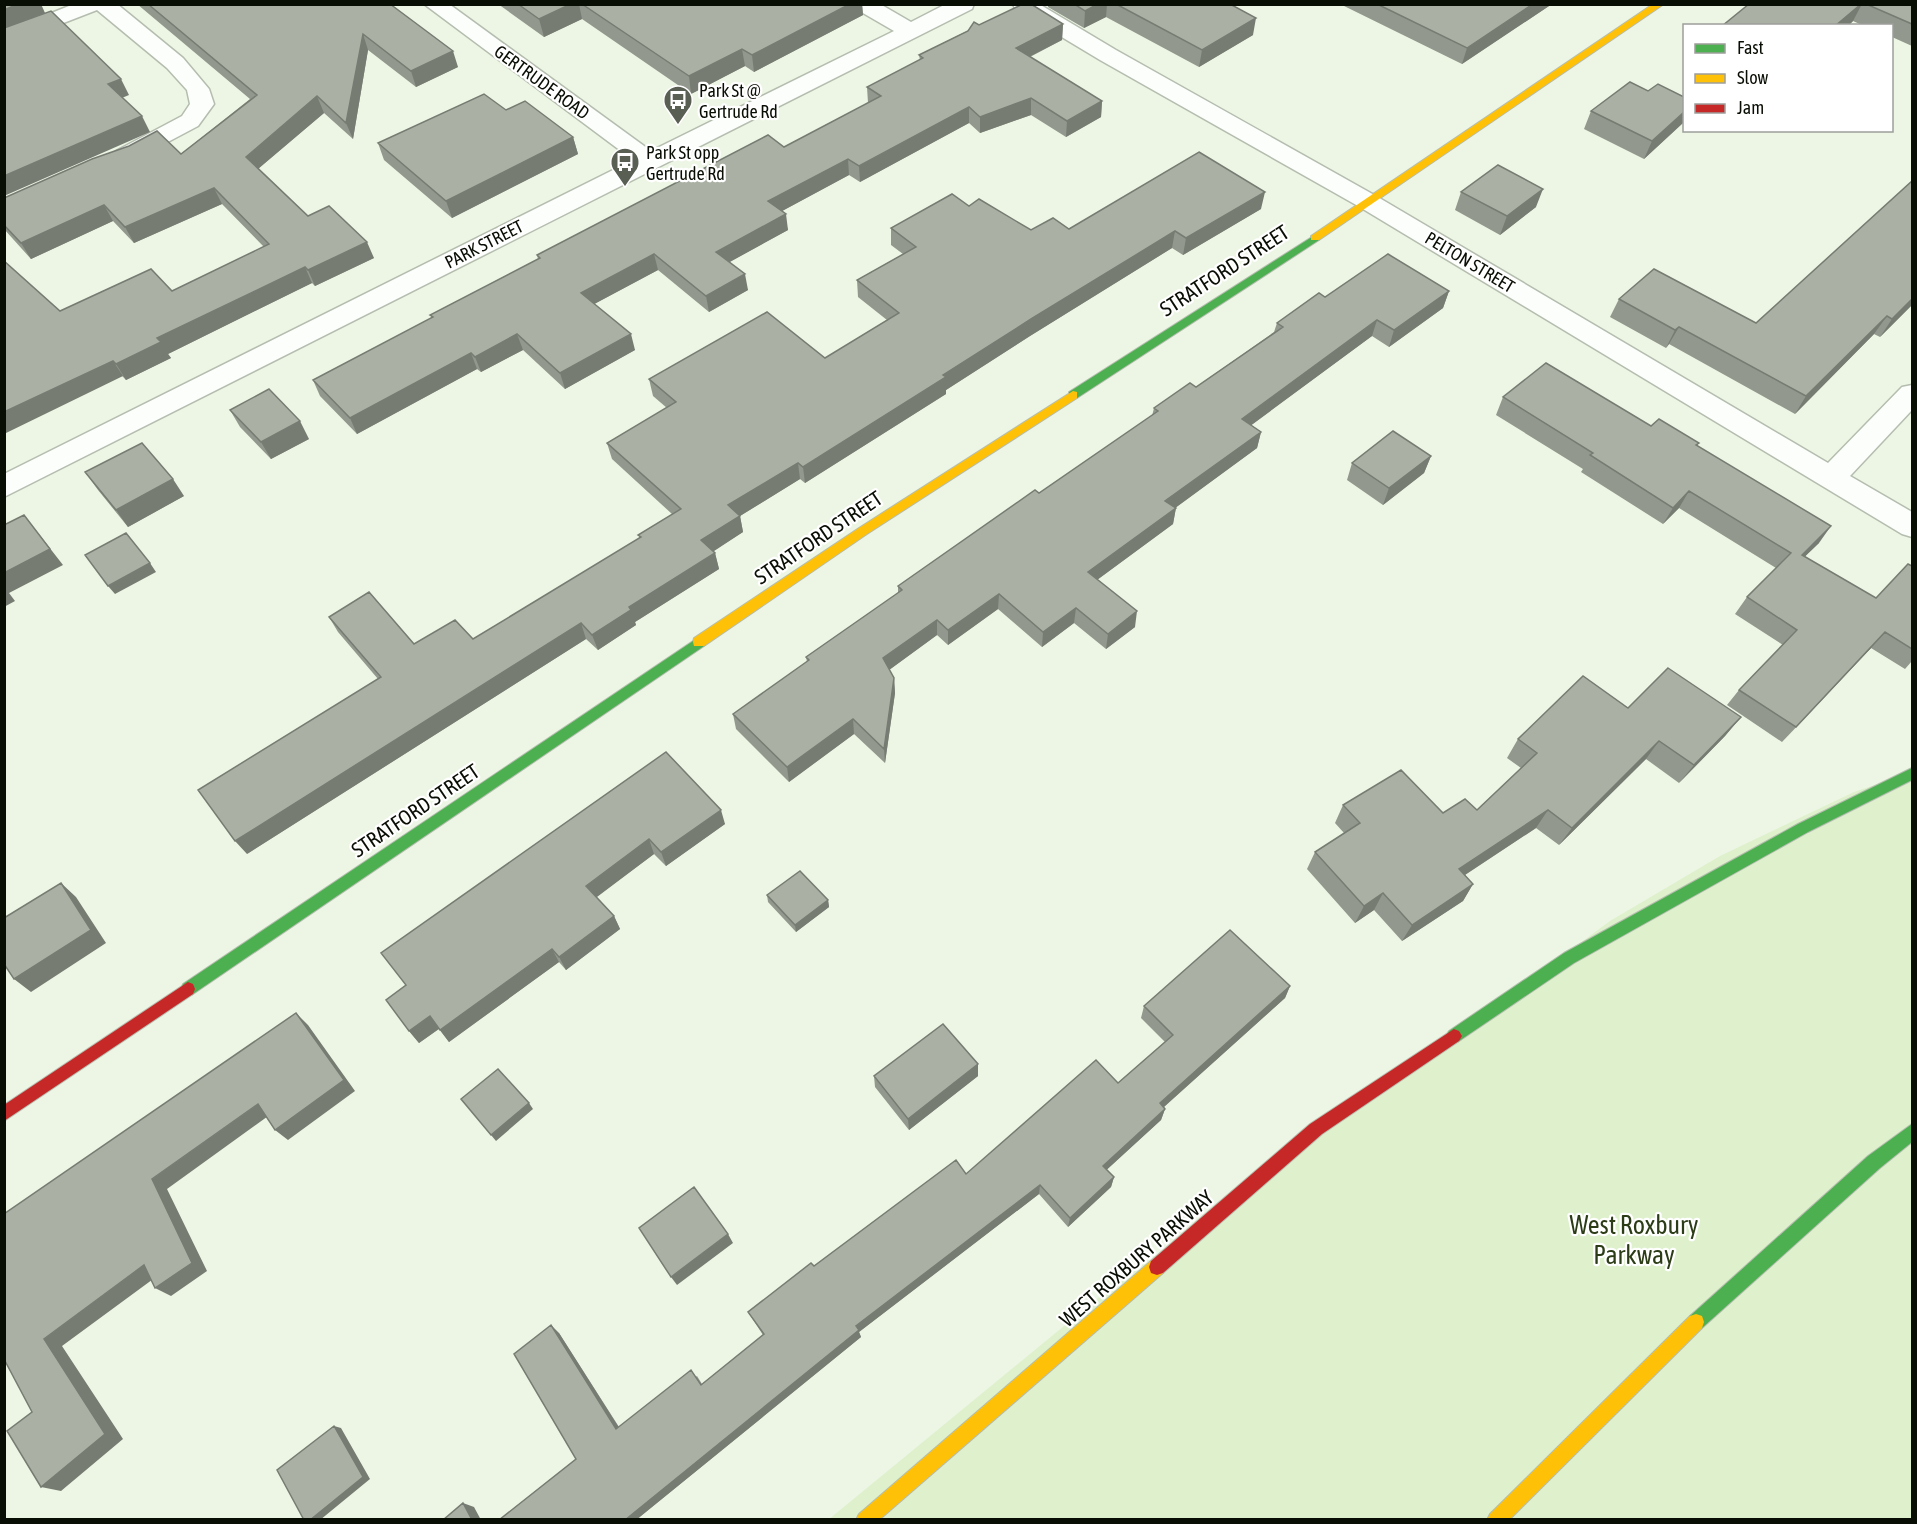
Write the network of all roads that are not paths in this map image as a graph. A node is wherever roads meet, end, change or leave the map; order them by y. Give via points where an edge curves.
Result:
1 (94, 4) edge
2 (103, 4) edge
3 (434, 4) edge
4 (864, 4) edge
5 (964, 4) edge
6 (1023, 4) edge
7 (1660, 4) edge
8 (910, 31) junction
9 (4, 40) edge
10 (650, 161) junction
11 (101, 165) edge
12 (1367, 201) junction
13 (1912, 394) edge
14 (1832, 477) junction
15 (4, 487) edge
16 (1912, 526) edge
17 (1912, 774) edge
18 (4, 1114) edge
19 (1912, 1132) edge
20 (865, 1520) edge
21 (1496, 1520) edge

1 - 9 street
2 - 11 street via 175,63 198,89 202,104 190,121
3 - 10 street, GERTRUDE ROAD
4 - 8 street
5 - 8 street, PARK STREET
6 - 12 street, PELTON STREET
7 - 12 street, STRATFORD STREET
8 - 10 street, PARK STREET
10 - 15 street, PARK STREET
12 - 14 street, PELTON STREET
12 - 18 street, STRATFORD STREET via 863,531
13 - 14 street
14 - 16 street, PELTON STREET
17 - 20 street, WEST ROXBURY PARKWAY via 1803,828 1569,958 1316,1129
19 - 21 street via 1696,1322

